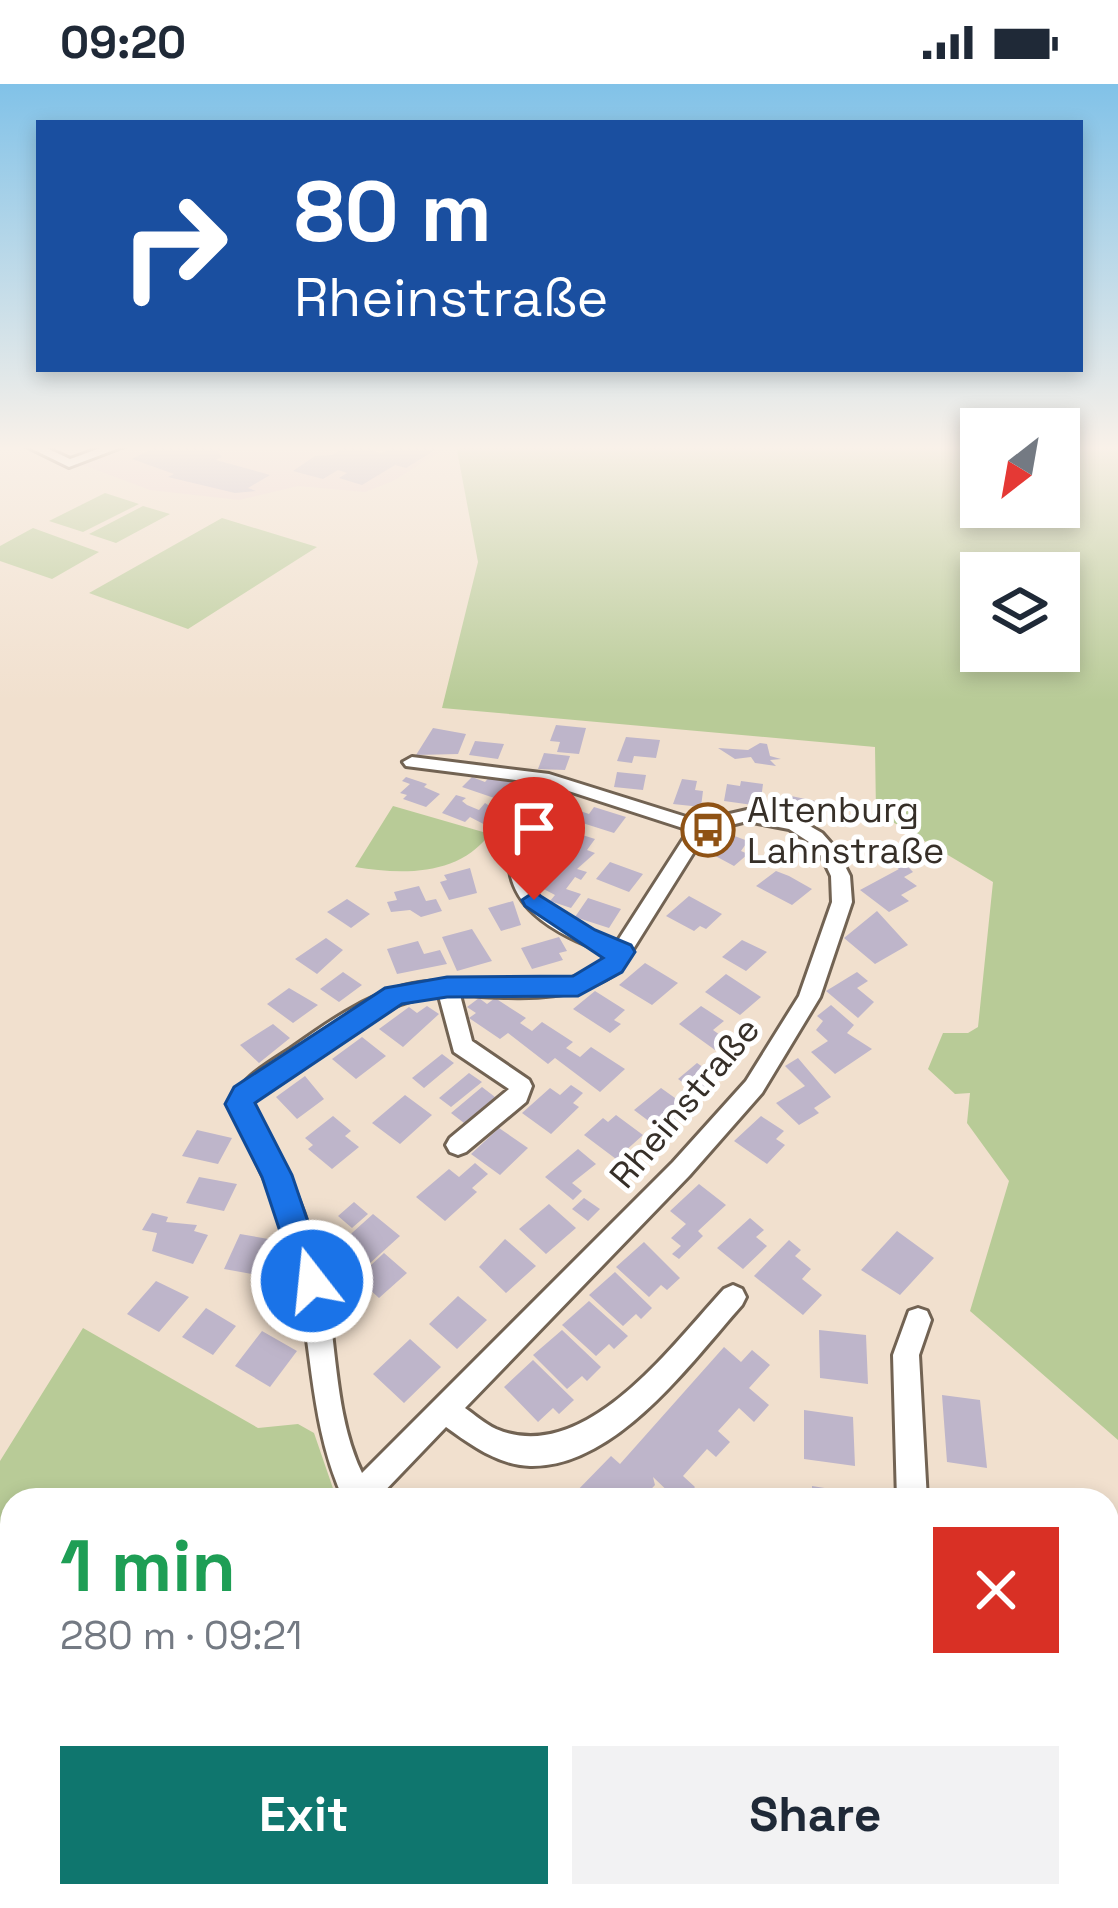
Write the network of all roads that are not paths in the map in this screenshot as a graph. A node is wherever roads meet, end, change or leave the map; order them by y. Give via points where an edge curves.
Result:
1 (412, 762) dead end
2 (700, 827) junction
3 (518, 842) dead end
4 (622, 952) junction
5 (447, 987) junction
6 (458, 1145) dead end
7 (733, 1297) dead end
8 (918, 1320) dead end
9 (446, 1411) junction
10 (354, 1488) edge
11 (370, 1488) edge
12 (912, 1488) edge

1 - 2 street via 549,779
2 - 4 street
2 - 9 street, Rheinstraße via 740,816 775,818 813,835 833,858 842,902 809,997 734,1112
3 - 4 street via 518,873 534,900
4 - 5 street via 605,974 578,986
5 - 6 street via 462,1046 521,1087
5 - 10 street via 395,995 253,1087 240,1104 303,1247 335,1445
7 - 9 street via 620,1415 576,1446 521,1452 493,1445
8 - 12 street via 906,1355
9 - 11 street, Rheinstraße

